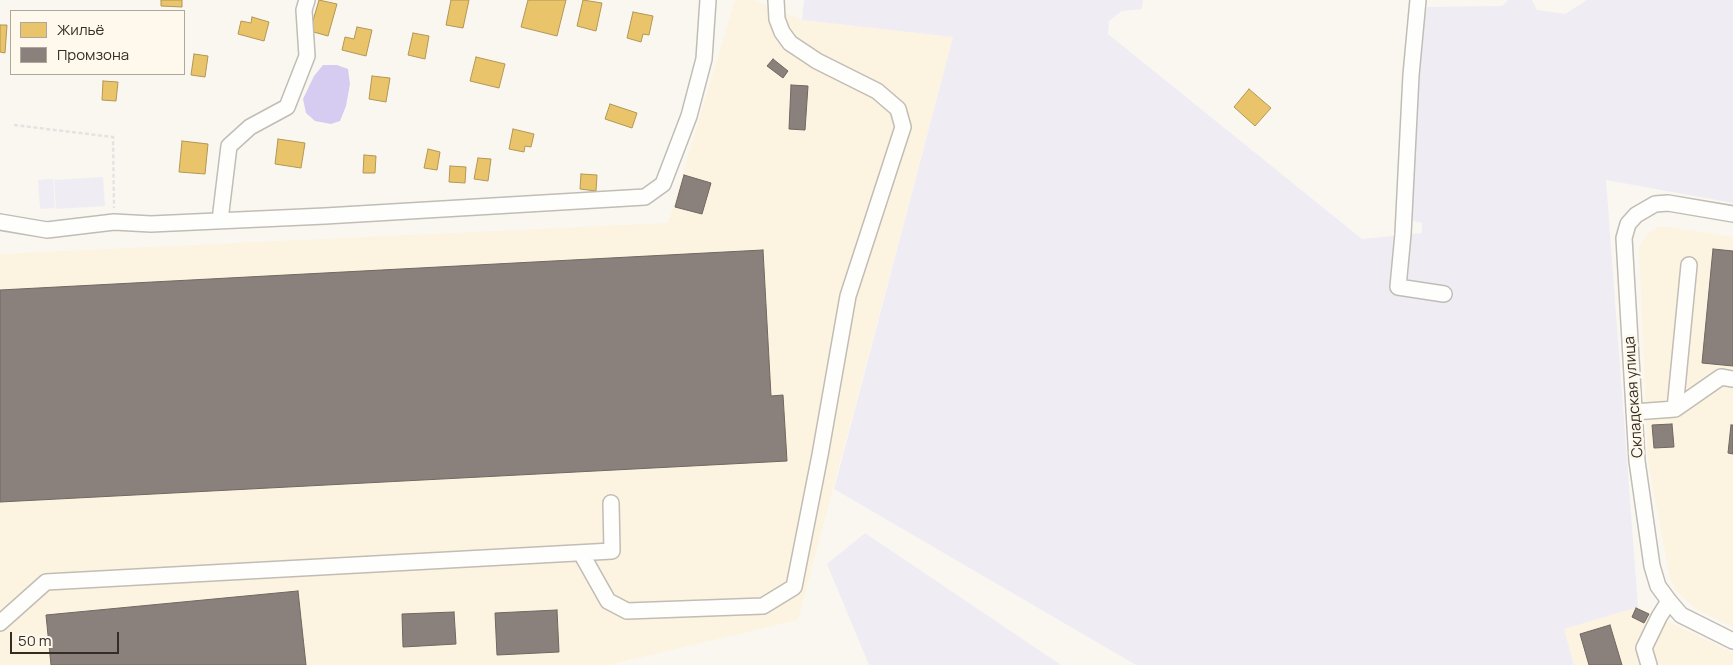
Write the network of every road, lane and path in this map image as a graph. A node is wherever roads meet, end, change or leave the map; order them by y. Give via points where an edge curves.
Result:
1 (307, 0) edge
2 (708, 0) edge
3 (1418, 0) edge
4 (775, 1) edge
5 (14, 126) dead end
6 (1733, 214) edge
7 (220, 220) junction
8 (0, 222) edge
9 (114, 222) junction
10 (1689, 265) dead end
11 (1444, 294) dead end
12 (1733, 378) edge
13 (1675, 409) junction
14 (1634, 412) junction
15 (611, 503) dead end
16 (581, 553) junction
17 (1669, 601) junction
18 (0, 623) edge
19 (1733, 641) edge
20 (1649, 665) edge

1 - 7 street via 304,10 307,56 287,107 250,127 229,146
2 - 7 street via 704,59 689,116 663,184 645,197
3 - 11 street via 1398,287
4 - 16 street via 777,19 790,44 877,91 898,109 903,127 848,296 794,587 763,606 627,611 608,601
5 - 9 path via 114,137
6 - 14 street, Складская улица via 1668,203 1655,204 1628,224 1624,238
7 - 9 street via 151,224
8 - 9 street via 47,230
10 - 13 street
12 - 13 street via 1721,377
13 - 14 street
14 - 17 street, Складская улица via 1637,461 1652,566 1658,586
15 - 16 street via 612,552
16 - 18 street via 46,582
17 - 19 street, Складская улица via 1681,615
17 - 20 street via 1644,648

